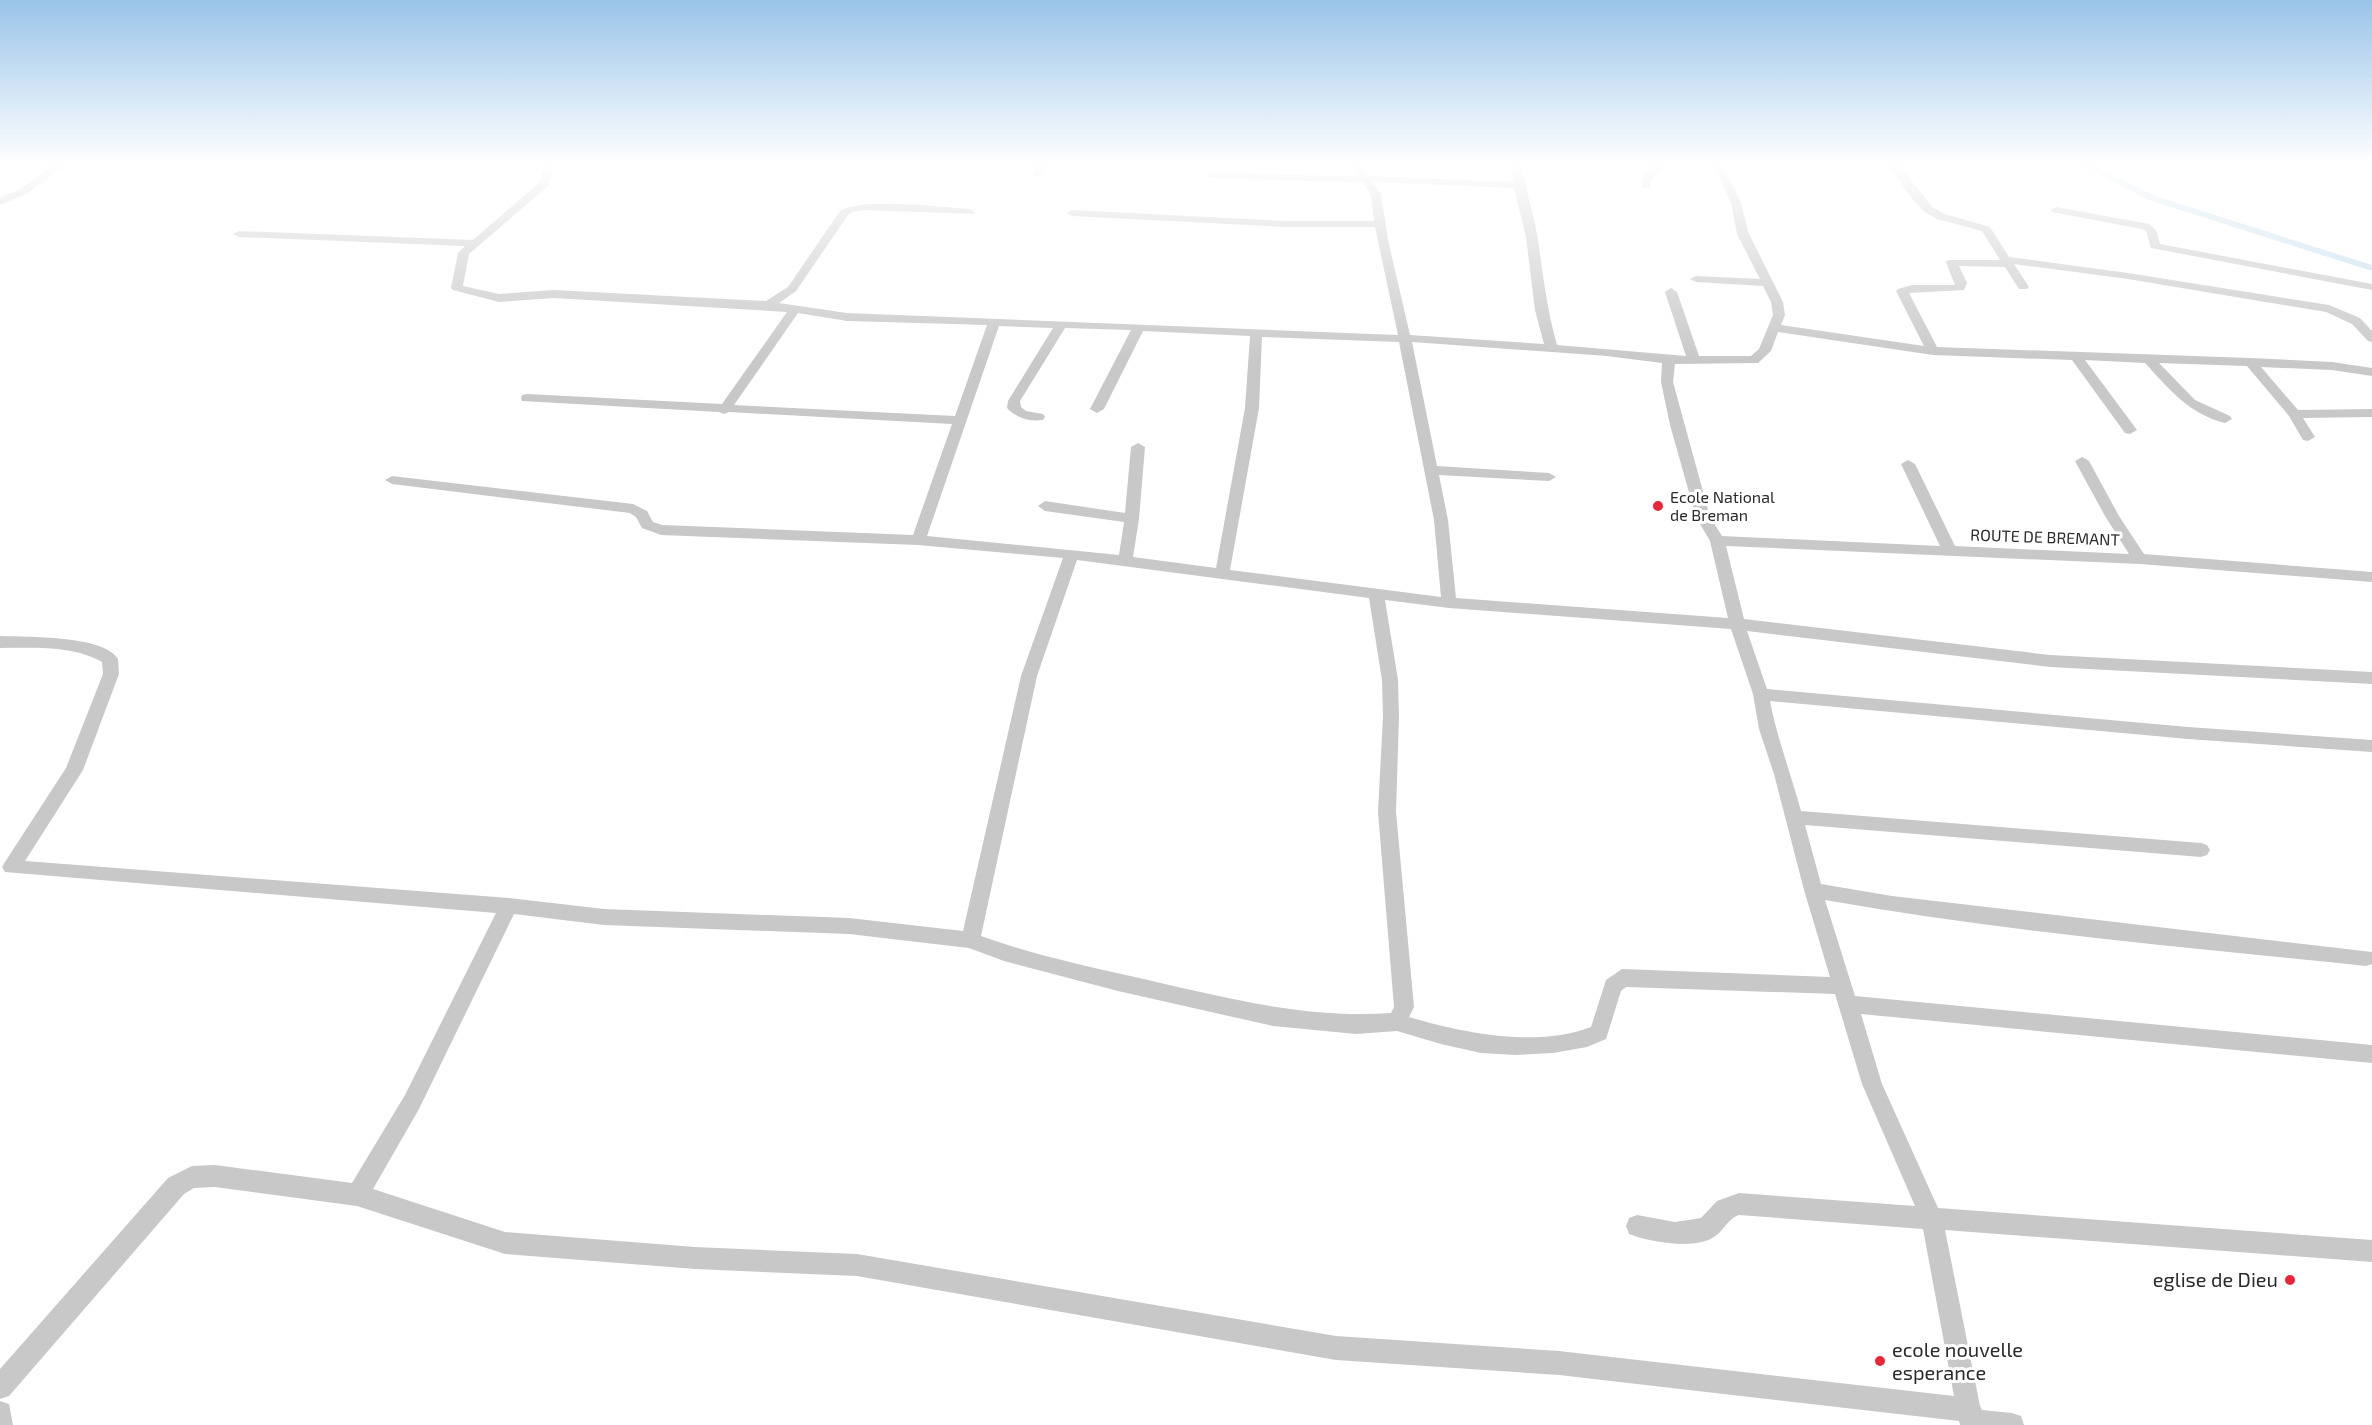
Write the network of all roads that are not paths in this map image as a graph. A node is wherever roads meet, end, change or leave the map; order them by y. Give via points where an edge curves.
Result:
1 (492, 228) edge
2 (833, 228) edge
3 (1380, 228) edge
4 (1530, 228) edge
5 (1742, 228) edge
6 (1985, 228) edge
7 (2149, 228) edge
8 (239, 234) dead end
9 (475, 243) junction
10 (2007, 262) junction
11 (1696, 279) dead end
12 (1769, 283) junction
13 (2023, 287) dead end
14 (2372, 287) edge
15 (1671, 292) dead end
16 (768, 305) junction
17 (796, 308) junction
18 (994, 322) junction
19 (1061, 325) junction
20 (1139, 327) junction
21 (1774, 328) junction
22 (1256, 334) junction
23 (2372, 338) edge
24 (1405, 339) junction
25 (1552, 349) junction
26 (1933, 351) junction
27 (2076, 357) junction
28 (2149, 359) junction
29 (1669, 360) junction
30 (1694, 361) junction
31 (2250, 362) junction
32 (2372, 372) edge
33 (526, 398) dead end
34 (1098, 409) dead end
35 (724, 410) junction
36 (2372, 413) edge
37 (2294, 414) junction
38 (1038, 417) dead end
39 (2224, 419) dead end
40 (960, 420) junction
41 (2130, 430) dead end
42 (2308, 437) dead end
43 (1138, 447) dead end
44 (2082, 461) dead end
45 (1908, 464) dead end
46 (1430, 470) junction
47 (1549, 477) dead end
48 (392, 480) dead end
49 (1045, 506) dead end
50 (1132, 519) junction
51 (918, 540) junction
52 (1717, 541) junction
53 (1950, 551) junction
54 (1072, 554) junction
55 (2140, 559) junction
56 (1125, 561) junction
57 (1222, 573) junction
58 (2372, 577) edge
59 (1376, 593) junction
60 (1449, 603) junction
61 (1737, 624) junction
62 (0, 642) edge
63 (2372, 678) edge
64 (1761, 694) junction
65 (2372, 746) edge
66 (1794, 817) junction
67 (2201, 850) dead end
68 (1813, 890) junction
69 (508, 906) junction
70 (970, 940) junction
71 (2366, 958) dead end
72 (1846, 995) junction
73 (1397, 1022) junction
74 (2372, 1054) edge
75 (357, 1195) junction
76 (1932, 1220) junction
77 (1637, 1226) dead end
78 (2372, 1251) edge
79 (0, 1387) edge
80 (0, 1413) edge
81 (1971, 1419) edge
82 (1, 1425) edge
83 (2012, 1425) edge

1 - 9 street
2 - 16 street via 792,289
3 - 24 street
4 - 25 street via 1540,310
5 - 12 street
6 - 10 street
7 - 14 street via 2155,246
8 - 9 street
9 - 16 street via 464,253 457,288 499,298 554,294
10 - 13 street
10 - 23 street via 2128,276 2329,309 2356,321
10 - 26 street via 1952,262 1960,288 1902,291
11 - 12 street
12 - 21 street via 1779,315
15 - 30 street
16 - 17 street
17 - 18 street via 847,317
17 - 35 street
18 - 19 street
18 - 40 street
19 - 20 street
19 - 38 street via 1014,401 1014,408 1022,414
20 - 22 street
20 - 34 street
21 - 26 street
21 - 30 street via 1765,351 1754,360
22 - 24 street
22 - 57 street via 1252,408
24 - 25 street
24 - 46 street
25 - 29 street
26 - 27 street
27 - 28 street
27 - 41 street
28 - 31 street
28 - 39 street via 2192,406
29 - 30 street
29 - 52 street via 1671,404 1703,517
31 - 32 street
31 - 37 street
33 - 35 street
35 - 40 street
36 - 37 street
37 - 42 street
40 - 51 street
43 - 50 street
44 - 55 street
45 - 53 street
46 - 47 street
46 - 60 street via 1443,530
48 - 51 street via 633,509 642,514 647,525 661,530
49 - 50 street
50 - 56 street
51 - 54 street
52 - 53 street, ROUTE DE BREMANT
52 - 61 street
53 - 55 street, ROUTE DE BREMANT
54 - 56 street
54 - 70 street via 1029,676
55 - 58 street, ROUTE DE BREMANT
56 - 57 street
57 - 59 street
59 - 60 street
59 - 73 street via 1390,680 1387,812 1404,1006
60 - 61 street
61 - 63 street via 2050,660
61 - 64 street
62 - 69 street via 68,645 111,659 111,674 74,770 11,867
64 - 65 street
64 - 66 street via 1767,729
66 - 67 street
66 - 68 street
68 - 71 street via 2147,935
68 - 72 street
69 - 70 street via 604,917 849,926
69 - 75 street via 412,1102
70 - 73 street via 1004,953 1118,982 1273,1017 1356,1025
72 - 73 street via 1622,978 1613,986 1599,1033 1588,1039 1544,1045 1469,1042
72 - 74 street
72 - 76 street via 1872,1084
75 - 79 street via 215,1176 192,1178 176,1186
75 - 81 street via 505,1243 695,1258 857,1265 1336,1348 1559,1363
76 - 77 street via 1740,1204 1725,1209 1707,1229 1675,1233
76 - 78 street
76 - 81 street
80 - 82 street
81 - 83 street

